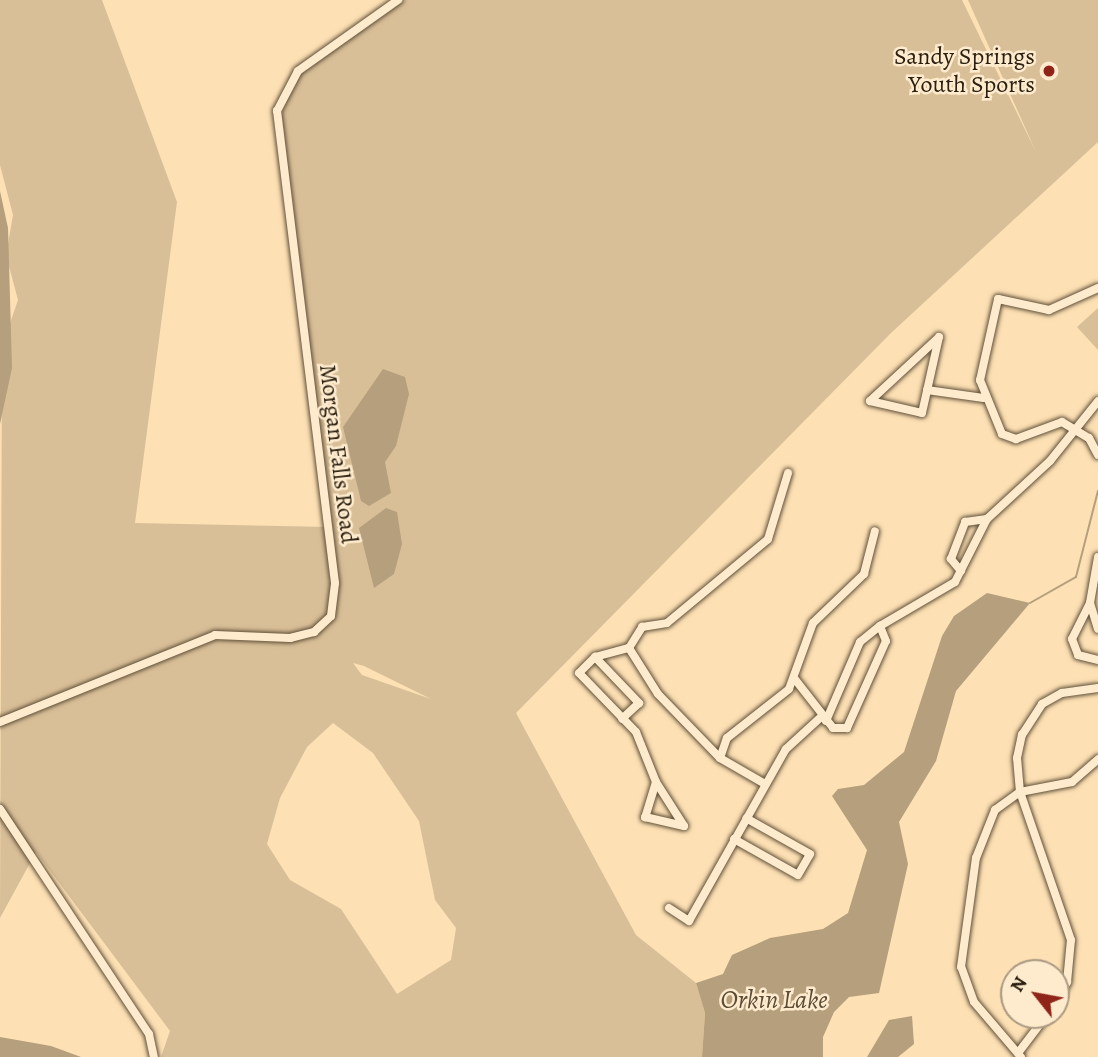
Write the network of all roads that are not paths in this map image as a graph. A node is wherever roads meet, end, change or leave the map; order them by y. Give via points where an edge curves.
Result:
1 (398, 0) edge
2 (1098, 288) edge
3 (927, 390) junction
4 (983, 398) junction
5 (1098, 401) edge
6 (1078, 429) junction
7 (1098, 455) edge
8 (788, 473) dead end
9 (987, 519) junction
10 (875, 531) dead end
11 (1098, 558) edge
12 (961, 572) junction
13 (1090, 603) junction
14 (880, 626) junction
15 (1098, 629) edge
16 (629, 648) junction
17 (595, 657) junction
18 (1098, 660) edge
19 (794, 678) junction
20 (1098, 688) edge
21 (824, 718) junction
22 (622, 719) junction
23 (0, 722) edge
24 (720, 758) junction
25 (1098, 760) edge
26 (656, 782) junction
27 (765, 784) junction
28 (1020, 792) junction
29 (0, 809) edge
30 (746, 818) junction
31 (734, 839) junction
32 (669, 908) dead end
33 (1069, 959) edge
34 (1038, 1029) edge
35 (1020, 1055) edge
36 (154, 1057) edge

1 - 23 street, Morgan Falls Road via 298,71 277,111 335,583 331,616 314,632 290,638 215,635
2 - 4 street via 1049,310 998,299 980,380
3 - 3 street via 939,337 870,401 922,413
3 - 4 street
4 - 6 street via 996,428 1008,438 1062,422
5 - 6 street
6 - 7 street
6 - 9 street
8 - 16 street via 768,539 667,623 642,627
9 - 12 street
9 - 12 street via 965,522 951,559
10 - 19 street via 864,574 813,623
11 - 13 street
12 - 14 street via 955,582
13 - 15 street
13 - 18 street via 1072,639 1078,655
14 - 21 street via 860,642
14 - 21 street via 886,641 847,728 832,729
16 - 17 street
16 - 24 street via 658,694
17 - 22 street via 579,673
17 - 22 street via 639,704
19 - 21 street
19 - 24 street via 727,738
20 - 28 street via 1062,693 1042,704 1022,734 1016,772
21 - 27 street via 786,749
22 - 26 street via 636,732
24 - 27 street
25 - 28 street via 1072,782
26 - 26 street via 645,817 684,826 677,815
27 - 30 street
28 - 33 street via 1071,940
28 - 35 street via 995,810 982,836 960,953 974,1002
29 - 36 street via 149,1034
30 - 31 street
30 - 31 street via 810,854 798,875
31 - 32 street via 689,921
34 - 35 street

